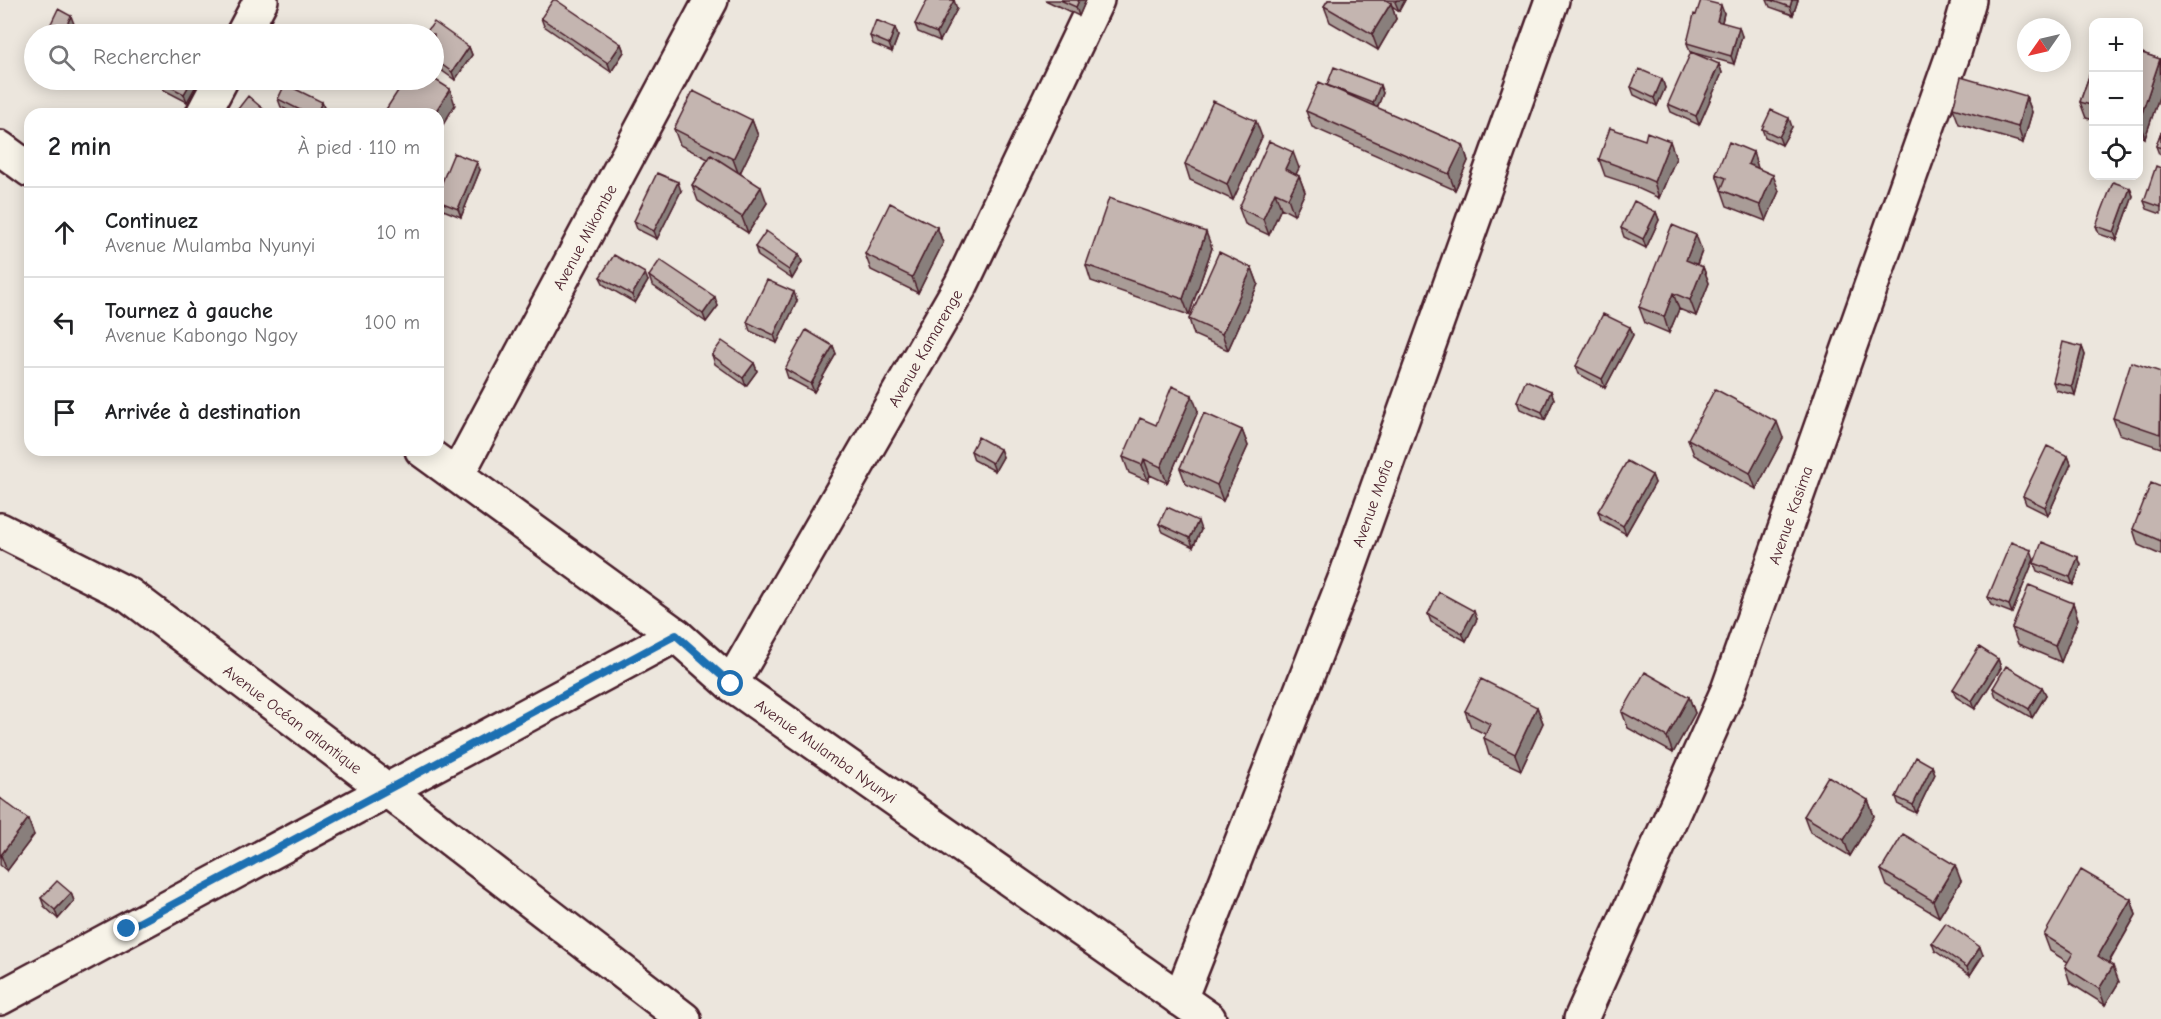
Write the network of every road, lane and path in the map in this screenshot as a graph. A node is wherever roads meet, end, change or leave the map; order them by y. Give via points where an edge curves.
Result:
1 (261, 0) edge
2 (711, 0) edge
3 (1098, 0) edge
4 (1552, 0) edge
5 (1969, 0) edge
6 (248, 24) edge
7 (216, 90) edge
8 (206, 108) edge
9 (0, 148) edge
10 (24, 166) edge
11 (430, 456) edge
12 (457, 475) junction
13 (0, 530) edge
14 (676, 635) junction
15 (731, 684) junction
16 (387, 790) junction
17 (0, 998) edge
18 (1180, 999) junction
19 (684, 1019) edge
20 (1209, 1019) edge
21 (1581, 1019) edge

1 - 6 street
2 - 12 street, Avenue Mikombe
3 - 15 street, Avenue Kamarenge via 961,285
4 - 18 street, Avenue Mofia via 1345,579
5 - 21 street, Avenue Kasima via 1728,690
7 - 8 street
9 - 10 street
11 - 12 street, Avenue Mulamba Nyunyi
12 - 14 street, Avenue Mulamba Nyunyi
13 - 16 street, Avenue Océan atlantique via 129,595
14 - 15 street, Avenue Mulamba Nyunyi
14 - 16 street
15 - 18 street, Avenue Mulamba Nyunyi
16 - 17 street
16 - 19 street, Avenue Océan atlantique
18 - 20 street, Avenue Mulamba Nyunyi

